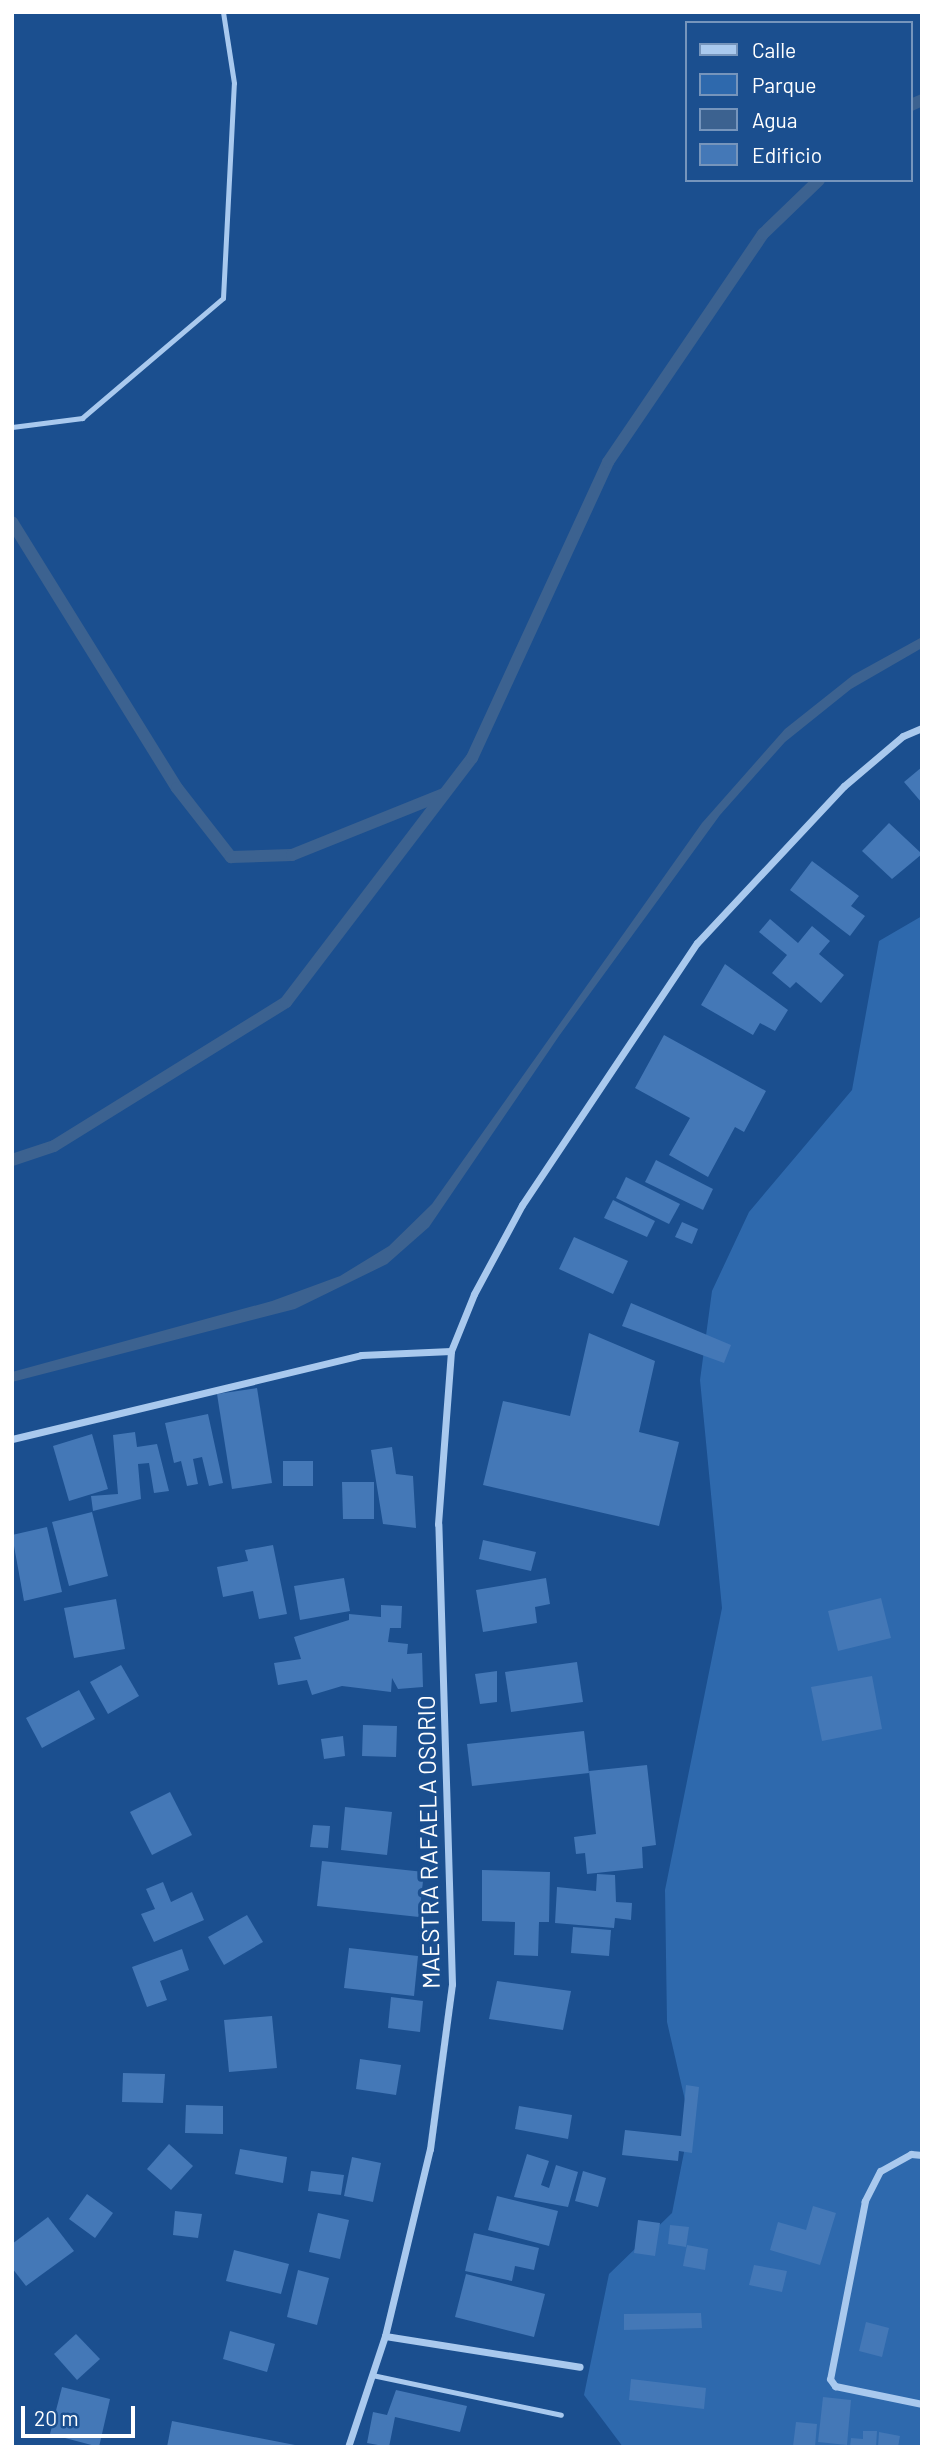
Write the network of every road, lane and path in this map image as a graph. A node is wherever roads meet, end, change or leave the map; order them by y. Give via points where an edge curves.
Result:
1 (223, 12) edge
2 (12, 427) edge
3 (922, 728) edge
4 (451, 1351) junction
5 (12, 1439) edge
6 (922, 2155) edge
7 (385, 2336) junction
8 (580, 2367) dead end
9 (372, 2375) junction
10 (922, 2404) edge
11 (561, 2415) dead end
12 (348, 2447) edge

1 - 2 lane via 234,83 222,298 82,418
3 - 4 street, MAESTRA RAFAELA OSORIO via 903,736 844,786 697,943 522,1205 474,1294
4 - 5 street via 361,1355
4 - 7 street, MAESTRA RAFAELA OSORIO via 438,1524 452,1984 430,2149
6 - 10 street via 911,2154 880,2171 865,2201 830,2379 835,2386
7 - 8 street
7 - 9 street, MAESTRA RAFAELA OSORIO
9 - 11 lane
9 - 12 street, MAESTRA RAFAELA OSORIO

